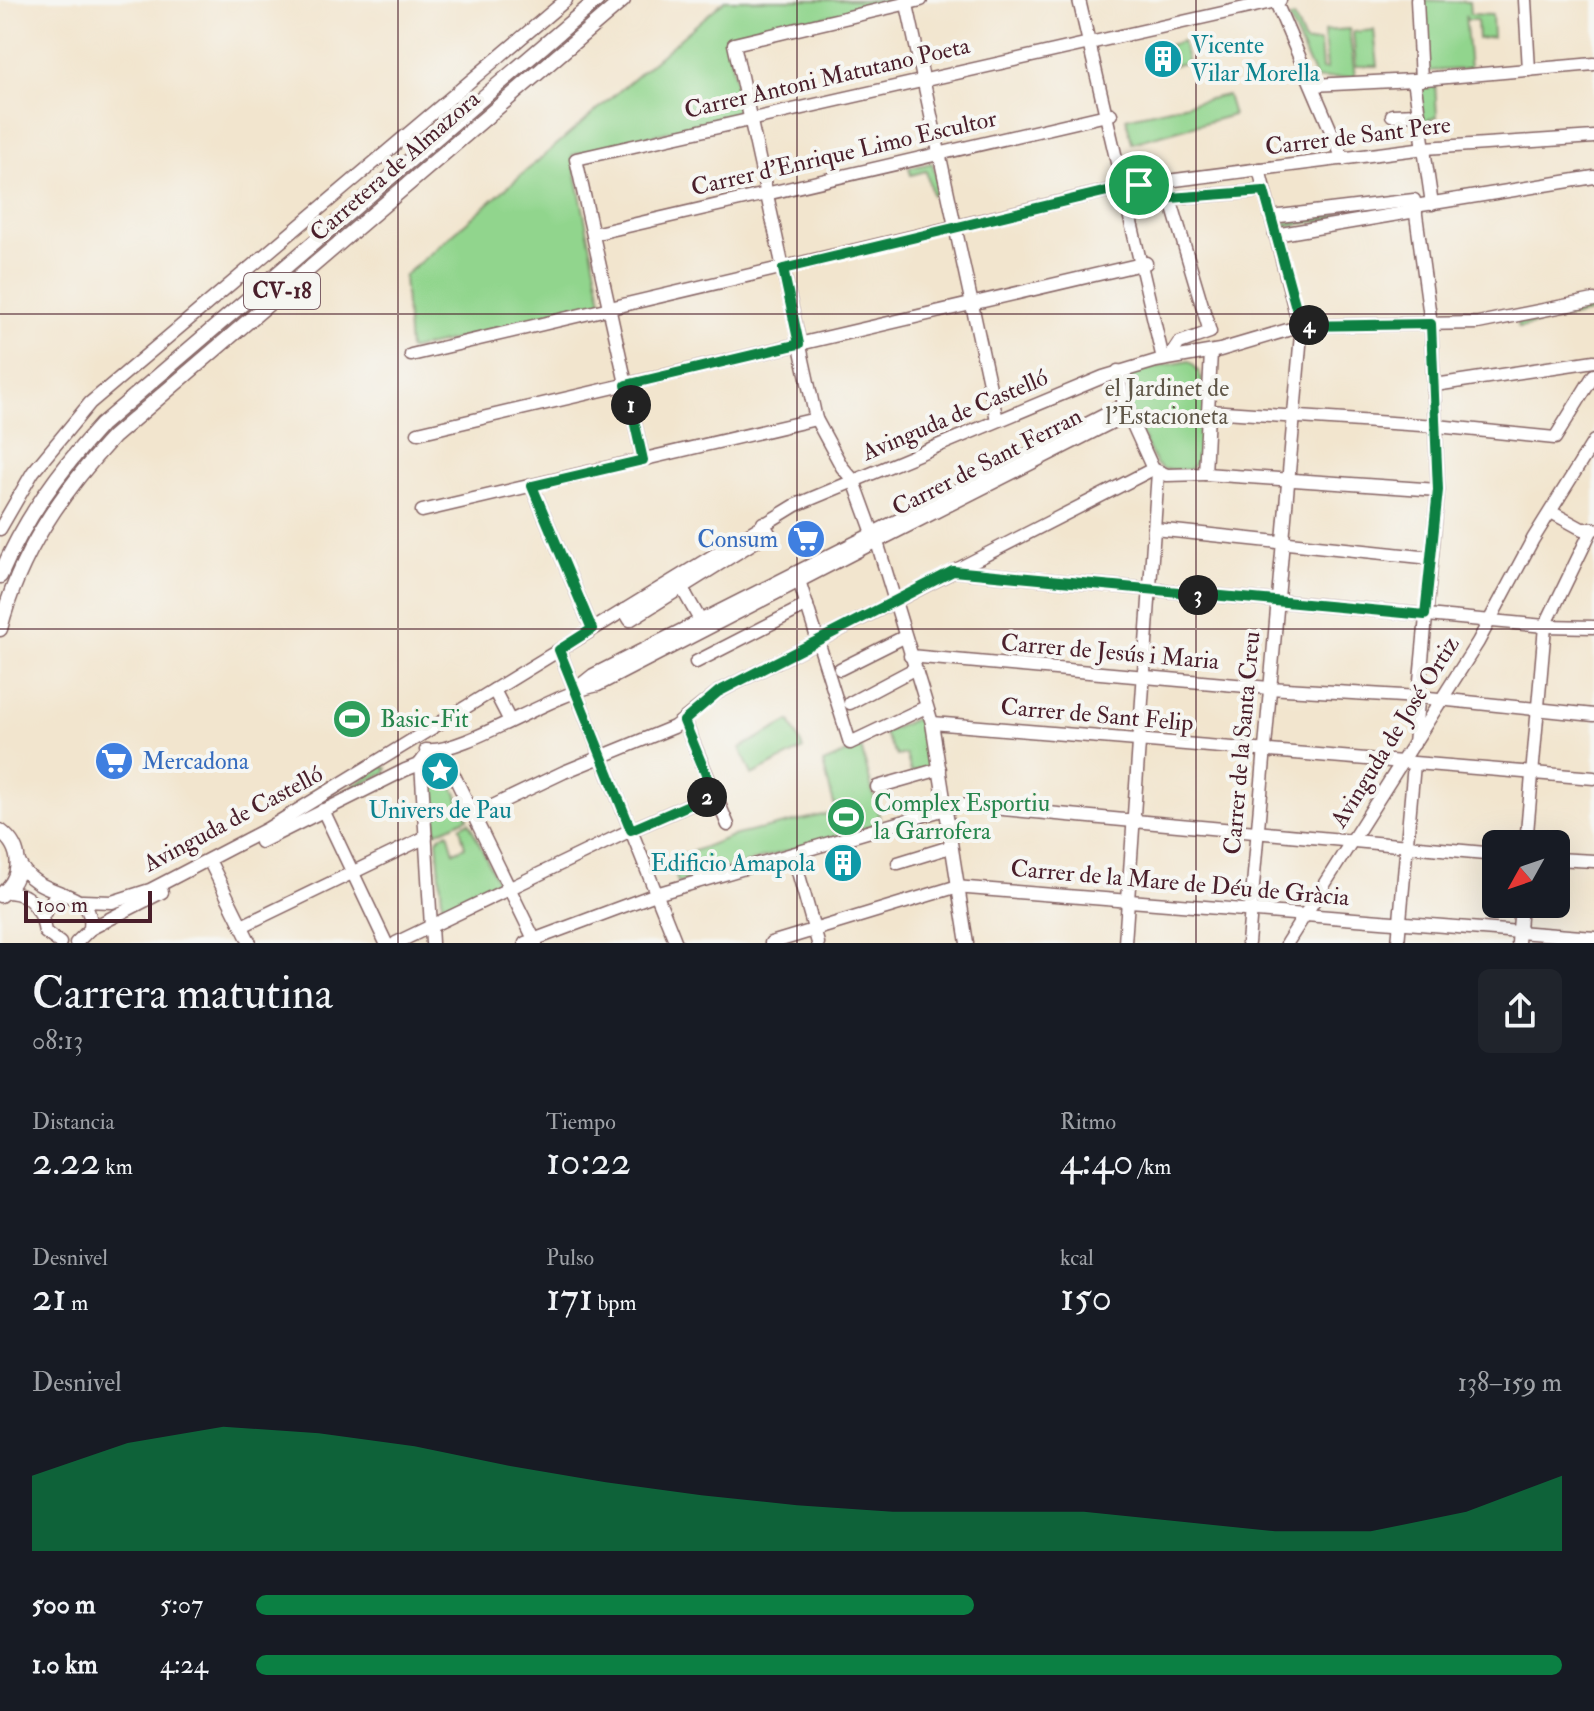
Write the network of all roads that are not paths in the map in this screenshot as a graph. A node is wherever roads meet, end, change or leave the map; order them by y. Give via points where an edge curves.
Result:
1 (566, 0) edge
2 (597, 0) edge
3 (623, 0) edge
4 (921, 0) edge
5 (1082, 0) edge
6 (1417, 0) edge
7 (1525, 0) edge
8 (1277, 1) edge
9 (906, 2) edge
10 (1091, 40) junction
11 (1594, 64) edge
12 (1529, 70) junction
13 (923, 78) junction
14 (1422, 80) junction
15 (1313, 85) junction
16 (1419, 114) junction
17 (1109, 115) junction
18 (1392, 115) dead end
19 (750, 119) junction
20 (1594, 137) edge
21 (1425, 148) junction
22 (939, 154) junction
23 (1343, 159) junction
24 (1259, 169) junction
25 (1594, 177) edge
26 (1165, 181) junction
27 (1126, 187) junction
28 (1264, 191) junction
29 (766, 194) junction
30 (1170, 198) junction
31 (1432, 204) junction
32 (1415, 206) junction
33 (1271, 217) junction
34 (955, 228) junction
35 (593, 234) junction
36 (1275, 235) junction
37 (1143, 264) junction
38 (783, 269) junction
39 (1594, 300) edge
40 (972, 304) junction
41 (609, 309) junction
42 (1431, 324) junction
43 (1301, 326) junction
44 (799, 344) junction
45 (1206, 353) junction
46 (411, 355) dead end
47 (1166, 359) junction
48 (1594, 361) edge
49 (1118, 371) junction
50 (1594, 375) edge
51 (626, 385) junction
52 (1435, 385) junction
53 (1126, 409) junction
54 (1209, 411) junction
55 (1292, 417) junction
56 (816, 419) junction
57 (997, 420) junction
58 (1437, 426) junction
59 (418, 433) dead end
60 (1594, 441) edge
61 (643, 460) junction
62 (1156, 471) junction
63 (1205, 474) junction
64 (1286, 480) junction
65 (854, 481) junction
66 (532, 486) junction
67 (1438, 490) junction
68 (1552, 510) junction
69 (422, 511) dead end
70 (0, 529) edge
71 (1155, 529) junction
72 (1593, 529) edge
73 (873, 539) junction
74 (1282, 541) junction
75 (1431, 558) junction
76 (953, 571) junction
77 (0, 576) edge
78 (798, 576) junction
79 (679, 582) junction
80 (1150, 590) junction
81 (892, 602) junction
82 (1276, 603) junction
83 (807, 605) junction
84 (1425, 615) junction
85 (719, 617) junction
86 (700, 620) junction
87 (1490, 621) junction
88 (1545, 626) junction
89 (1594, 627) edge
90 (0, 629) edge
91 (592, 629) junction
92 (904, 637) junction
93 (818, 641) junction
94 (728, 644) junction
95 (559, 650) junction
96 (910, 656) junction
97 (696, 662) dead end
98 (840, 669) dead end
99 (914, 669) junction
100 (1144, 677) junction
101 (1269, 688) junction
102 (494, 690) junction
103 (575, 690) junction
104 (1419, 697) junction
105 (1442, 699) junction
106 (850, 703) dead end
107 (926, 707) junction
108 (1538, 711) junction
109 (1594, 715) edge
110 (509, 719) junction
111 (684, 721) junction
112 (932, 723) junction
113 (1139, 741) junction
114 (411, 742) junction
115 (458, 744) junction
116 (1414, 744) junction
117 (396, 751) junction
118 (1264, 751) junction
119 (444, 755) junction
120 (424, 756) junction
121 (602, 758) junction
122 (1408, 763) junction
123 (940, 769) junction
124 (405, 770) junction
125 (1532, 773) junction
126 (1594, 778) edge
127 (877, 787) dead end
128 (714, 794) junction
129 (947, 807) junction
130 (323, 810) junction
131 (474, 815) junction
132 (1133, 823) junction
133 (728, 825) dead end
134 (631, 830) junction
135 (1527, 830) edge
136 (0, 831) edge
137 (1257, 832) junction
138 (426, 837) junction
139 (1352, 841) junction
140 (1406, 846) junction
141 (950, 847) junction
142 (1482, 853) edge
143 (793, 854) junction
144 (18, 860) junction
145 (1570, 860) edge
146 (1594, 861) edge
147 (898, 863) dead end
148 (212, 866) junction
149 (353, 873) junction
150 (955, 887) junction
151 (509, 889) junction
152 (2, 894) edge
153 (656, 894) junction
154 (63, 895) junction
155 (82, 901) junction
156 (1128, 901) junction
157 (1251, 911) junction
158 (1304, 915) junction
159 (42, 917) junction
160 (1520, 918) edge
161 (1400, 924) junction
162 (242, 926) junction
163 (431, 926) junction
164 (91, 935) edge
165 (816, 936) edge
166 (43, 937) edge
167 (1518, 938) edge
168 (1594, 938) edge
169 (532, 942) edge
170 (60, 943) edge
171 (76, 943) edge
172 (250, 943) edge
173 (386, 943) edge
174 (396, 943) edge
175 (432, 943) edge
176 (676, 943) edge
177 (771, 943) edge
178 (967, 943) edge
179 (1125, 943) edge
180 (1248, 943) edge
181 (1287, 943) edge
182 (1398, 943) edge

1 - 70 street via 101,393 33,472
2 - 77 main road, Carretera de Almazora / CV-18 via 101,425 49,486
3 - 90 main road, Carretera de Almazora / CV-18 via 113,437 42,527
4 - 9 street
5 - 10 street
6 - 14 street
7 - 12 street
8 - 10 street, Carrer Antoni Matutano Poeta
8 - 15 street
9 - 13 street
9 - 19 street via 734,44
10 - 13 street, Carrer Antoni Matutano Poeta
10 - 17 street
11 - 12 street
12 - 14 street
13 - 19 street, Carrer Antoni Matutano Poeta
13 - 22 street
14 - 15 street
14 - 16 street
15 - 23 street
16 - 18 street
16 - 21 street
17 - 22 street, Carrer d'Enrique Limo Escultor
17 - 27 street
19 - 29 street
19 - 35 street, Carrer Antoni Matutano Poeta via 576,159
20 - 21 street, Carrer de Sant Pere
21 - 23 street, Carrer de Sant Pere
21 - 31 street
22 - 29 street, Carrer d'Enrique Limo Escultor
22 - 34 street
23 - 24 street, Carrer de Sant Pere
24 - 26 street, Carrer de Sant Pere
24 - 28 street, Carrer de la Santa Creu
25 - 31 street
26 - 27 street, Carrer de Sant Pere
26 - 30 street
27 - 34 street, Carrer de Sant Pere
27 - 37 street
28 - 30 street, Carrer de Sant Pere
28 - 33 street, Carrer de la Santa Creu
29 - 35 street, Carrer d'Enrique Limo Escultor
29 - 38 street
30 - 47 street, Avinguda de Castelló via 1210,332 1179,343
31 - 32 street
32 - 33 street
32 - 36 street
32 - 42 street
33 - 36 street, Carrer de la Santa Creu
34 - 38 street, Carrer de Sant Pere
34 - 40 street
35 - 41 street
36 - 43 street, Carrer de la Santa Creu
37 - 40 street
37 - 47 street
38 - 41 street, Carrer de Sant Pere
38 - 44 street
39 - 42 street, Avinguda de Castelló via 1478,323
40 - 44 street
40 - 57 street
41 - 46 street, Carrer de Sant Pere
41 - 51 street
42 - 43 street, Avinguda de Castelló
42 - 52 street
43 - 45 street, Avinguda de Castelló
43 - 55 street, Carrer de la Santa Creu
44 - 51 street
44 - 56 street
45 - 47 street, Avinguda de Castelló
45 - 54 street
47 - 49 street, Avinguda de Castelló
48 - 52 street
49 - 53 street
49 - 57 street, Avinguda de Castelló
50 - 58 street via 1555,438
51 - 59 street
51 - 61 street
52 - 58 street
53 - 62 street
53 - 73 street, Carrer de Sant Ferran
54 - 55 street
54 - 63 street
55 - 58 street
55 - 64 street, Carrer de la Santa Creu
56 - 61 street
56 - 65 street
57 - 65 street, Avinguda de Castelló
58 - 67 street
60 - 68 street, Avinguda de José Ortiz
61 - 66 street
62 - 63 street
62 - 71 street
62 - 76 street
63 - 64 street
64 - 67 street
64 - 74 street, Carrer de la Santa Creu
65 - 73 street
65 - 79 street, Avinguda de Castelló via 763,523 769,533
66 - 69 street
66 - 91 street
67 - 75 street
68 - 72 street via 1582,529
68 - 87 street, Avinguda de José Ortiz
71 - 74 street
71 - 80 street
72 - 88 street
73 - 78 street, Carrer de Sant Ferran
73 - 81 street
74 - 75 street
74 - 82 street, Carrer de la Santa Creu
75 - 84 street
76 - 80 street
76 - 81 street
78 - 83 street
78 - 85 street, Carrer de Sant Ferran
79 - 86 street
79 - 91 street, Avinguda de Castelló via 630,620 624,610
80 - 82 street
80 - 100 street
81 - 92 street
81 - 93 street
82 - 84 street
82 - 101 street, Carrer de la Santa Creu
83 - 93 street
83 - 94 street
84 - 87 street
84 - 104 street
85 - 86 street, Carrer de Sant Ferran
85 - 94 street
85 - 103 street, Carrer de Sant Ferran via 598,685
86 - 103 street, Carrer de Sant Ferran via 593,675
87 - 88 street
87 - 105 street, Avinguda de José Ortiz
88 - 89 street
88 - 108 street
91 - 95 street, Avinguda de Castelló
92 - 96 street
92 - 98 street
93 - 107 street via 850,743
93 - 111 street via 718,692
94 - 97 street
95 - 102 street, Avinguda de Castelló
95 - 103 street
96 - 99 street
96 - 100 street, Carrer de Jesús i Maria
99 - 106 street
99 - 107 street
100 - 101 street, Carrer de Jesús i Maria
100 - 113 street
101 - 104 street, Carrer de Jesús i Maria
101 - 118 street, Carrer de la Santa Creu
102 - 110 street
102 - 114 street, Avinguda de Castelló
103 - 110 street, Carrer de Sant Ferran
103 - 121 street
104 - 105 street, Carrer de Jesús i Maria
104 - 116 street
105 - 108 street, Carrer de Jesús i Maria
105 - 116 street, Avinguda de José Ortiz
107 - 112 street
108 - 109 street, Carrer de Jesús i Maria
108 - 125 street
110 - 115 street, Carrer de Sant Ferran
111 - 121 street
111 - 128 street
112 - 113 street, Carrer de Sant Felip
112 - 123 street
113 - 118 street, Carrer de Sant Felip
113 - 132 street
114 - 117 street, Avinguda de Castelló
114 - 120 street via 422,744
115 - 119 street, Carrer de Sant Ferran
115 - 120 street, Carrer de Sant Ferran
116 - 122 street, Avinguda de José Ortiz
117 - 124 street via 395,765
117 - 155 street, Avinguda de Castelló via 267,829 150,890 112,902
118 - 122 street, Carrer de Sant Felip
118 - 137 street, Carrer de la Santa Creu
119 - 120 street, Carrer de Sant Ferran
119 - 131 street
120 - 124 street, Avinguda de Castelló
120 - 138 street
121 - 131 street
121 - 134 street
122 - 125 street, Carrer de Sant Felip
122 - 139 street, Avinguda de José Ortiz
122 - 140 street
123 - 127 street
123 - 129 street
124 - 130 street, Avinguda de Castelló
125 - 126 street, Carrer de Sant Felip
125 - 135 street
128 - 133 street
128 - 134 street
129 - 132 street
129 - 141 street
129 - 143 street
130 - 148 street, Avinguda de Castelló
130 - 149 street
131 - 151 street
132 - 137 street
132 - 156 street
134 - 151 street
134 - 153 street
136 - 144 main road via 13,843
137 - 139 street
137 - 157 street, Carrer de la Santa Creu
138 - 149 street
138 - 163 street
139 - 140 street
139 - 158 street, Avinguda de José Ortiz
140 - 142 street
140 - 161 street
141 - 147 street
141 - 150 street
143 - 153 street
143 - 165 street
144 - 152 main road via 15,878
144 - 154 street via 27,878
145 - 146 street
148 - 162 street
148 - 164 street, Avinguda de Castelló
149 - 162 street
149 - 173 street
150 - 156 street, Carrer de la Mare de Déu de Gràcia
150 - 165 street, Carrer de la Mare de Déu de Gràcia
150 - 178 street
151 - 163 street
151 - 169 street
152 - 159 street via 19,892 33,900
153 - 169 street
153 - 176 street
154 - 155 street
154 - 159 street via 53,899
155 - 164 street via 89,909
156 - 157 street, Carrer de la Mare de Déu de Gràcia
156 - 179 street
157 - 158 street, Carrer de la Mare de Déu de Gràcia
157 - 180 street, Carrer de la Santa Creu
158 - 161 street, Carrer de la Mare de Déu de Gràcia
158 - 181 street, Avinguda de José Ortiz
159 - 166 street
160 - 167 street
161 - 167 street, Carrer de la Mare de Déu de Gràcia
161 - 182 street
162 - 172 street
163 - 174 street
163 - 175 street
164 - 171 street, Avinguda de Castelló
165 - 177 street, Carrer de la Mare de Déu de Gràcia
166 - 170 street
167 - 168 street, Carrer de la Mare de Déu de Gràcia

